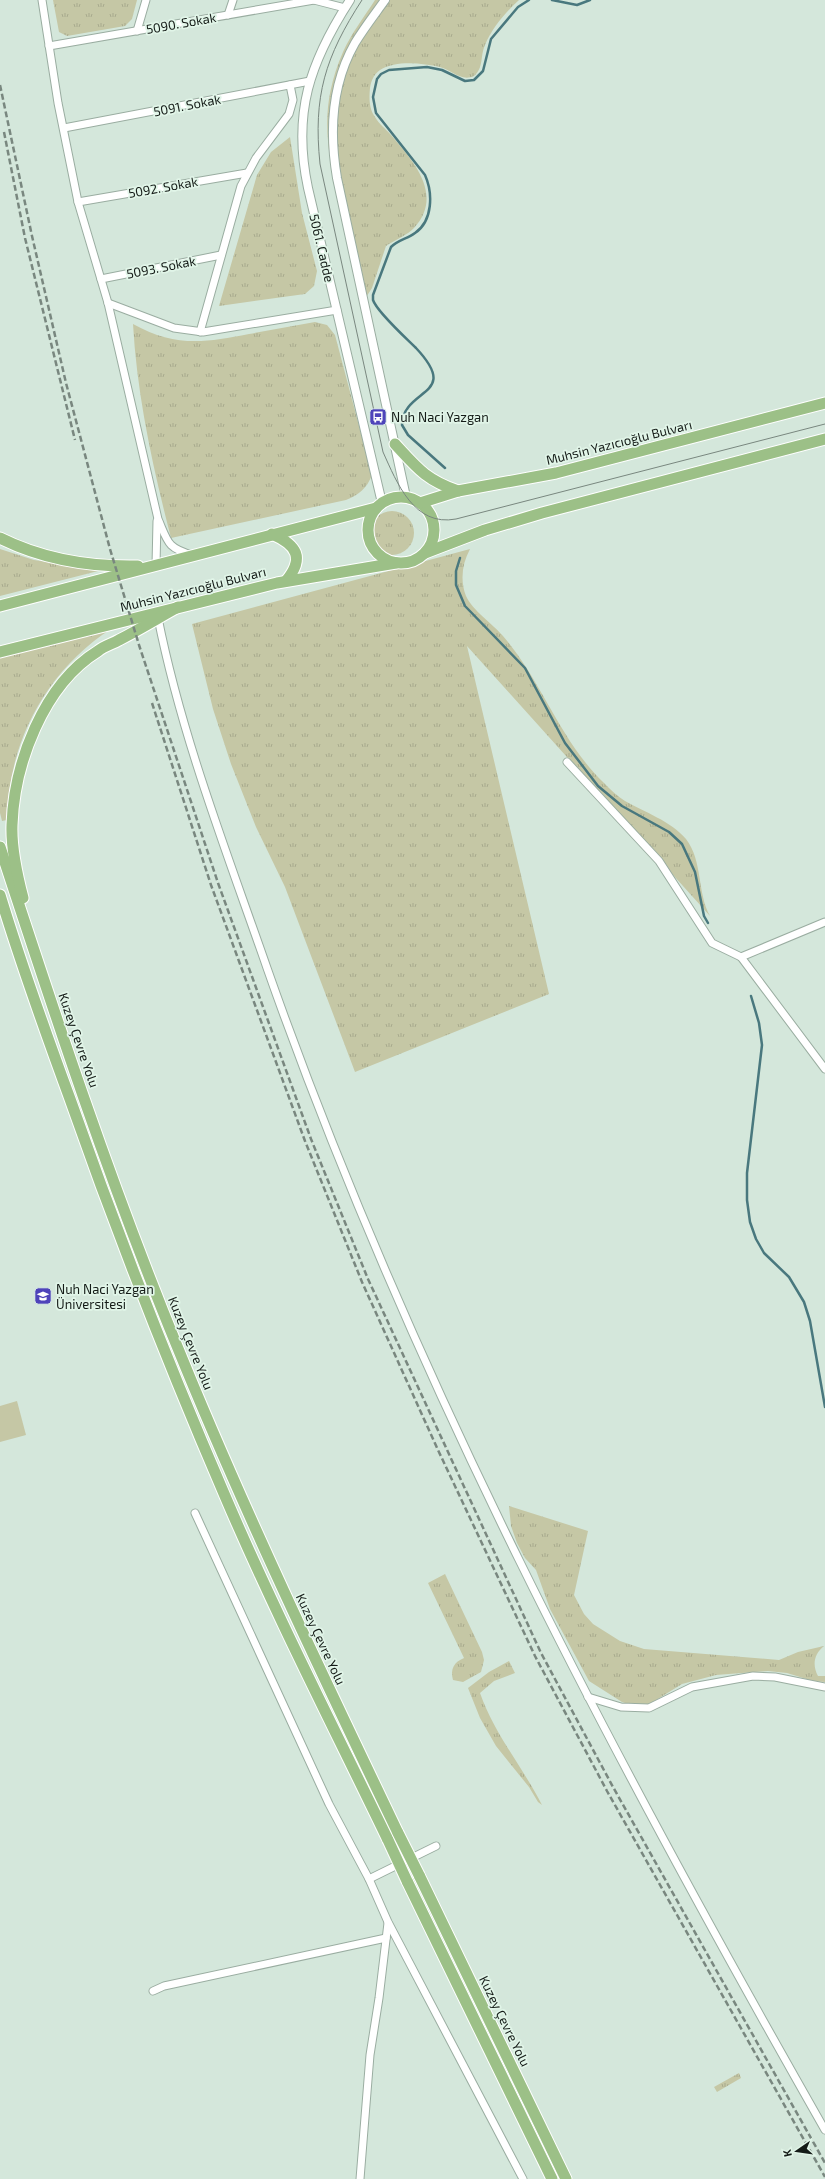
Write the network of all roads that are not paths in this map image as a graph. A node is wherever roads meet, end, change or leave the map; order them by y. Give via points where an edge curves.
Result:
1 (42, 0) edge
2 (146, 0) edge
3 (233, 0) edge
4 (314, 0) edge
5 (350, 0) edge
6 (385, 0) edge
7 (345, 8) junction
8 (228, 15) junction
9 (136, 31) junction
10 (49, 46) junction
11 (310, 81) junction
12 (290, 85) junction
13 (64, 128) junction
14 (247, 173) junction
15 (78, 202) junction
16 (221, 255) junction
17 (101, 279) junction
18 (108, 303) junction
19 (337, 310) junction
20 (200, 332) junction
21 (825, 403) edge
22 (825, 439) edge
23 (395, 444) junction
24 (458, 491) junction
25 (406, 497) junction
26 (420, 503) junction
27 (379, 506) junction
28 (158, 519) junction
29 (272, 534) junction
30 (0, 538) edge
31 (425, 553) junction
32 (192, 556) junction
33 (396, 563) junction
34 (156, 565) junction
35 (286, 581) junction
36 (1, 606) edge
37 (178, 607) junction
38 (158, 618) junction
39 (0, 642) edge
40 (18, 648) junction
41 (0, 652) edge
42 (567, 762) dead end
43 (0, 847) edge
44 (0, 895) edge
45 (825, 922) edge
46 (741, 957) junction
47 (60, 1029) junction
48 (825, 1069) edge
49 (195, 1513) dead end
50 (825, 1687) edge
51 (588, 1697) junction
52 (436, 1846) dead end
53 (369, 1879) junction
54 (388, 1922) junction
55 (386, 1938) junction
56 (153, 1991) dead end
57 (825, 2130) edge
58 (360, 2179) edge
59 (523, 2179) edge
60 (552, 2179) edge
61 (566, 2179) edge

1 - 10 street
2 - 9 street
3 - 8 street
4 - 7 street, 5090. Sokak
4 - 8 street, 5090. Sokak
5 - 7 street, 5061. Cadde
6 - 23 street via 356,42 346,62 335,98 332,134 337,178
7 - 11 street, 5061. Cadde via 325,40
8 - 9 street, 5090. Sokak
9 - 10 street, 5090. Sokak
10 - 13 street
11 - 12 street, 5091. Sokak
11 - 19 street, 5061. Cadde via 302,122 303,162
12 - 13 street, 5091. Sokak
12 - 14 street via 293,100 289,114
13 - 15 street
14 - 15 street, 5092. Sokak
14 - 16 street
15 - 17 street
16 - 17 street, 5093. Sokak
16 - 20 street
17 - 18 street
18 - 20 street via 174,328
18 - 28 street
19 - 20 street
19 - 27 street, 5061. Cadde
21 - 24 highway, Muhsin Yazıcıoğlu Bulvarı via 556,473
22 - 31 highway via 542,513 485,530
23 - 24 highway via 425,475 438,484
23 - 25 street
24 - 26 highway, Muhsin Yazıcıoğlu Bulvarı
25 - 26 highway
25 - 27 highway via 394,498
26 - 31 highway via 430,514 434,530 432,542
27 - 29 highway
27 - 33 highway via 370,519 369,538 378,555
28 - 32 street via 169,542 176,550
28 - 34 street
29 - 32 highway
29 - 35 highway via 290,543 296,554 296,566
30 - 34 highway via 31,552 53,558 102,565
31 - 33 highway via 414,561
32 - 34 highway
33 - 35 highway, Muhsin Yazıcıoğlu Bulvarı
34 - 36 highway
35 - 37 highway, Muhsin Yazıcıoğlu Bulvarı
37 - 38 highway
37 - 40 highway, Muhsin Yazıcıoğlu Bulvarı
38 - 47 highway via 98,651 68,678 44,710 34,729 14,797 12,827 15,858 22,893
38 - 51 street via 174,691 222,841 293,1041 337,1155 451,1421 525,1575
39 - 40 highway via 8,647
40 - 41 highway, Muhsin Yazıcıoğlu Bulvarı
42 - 46 street via 659,861 712,943
43 - 47 highway, Kuzey Çevre Yolu
44 - 60 highway, Kuzey Çevre Yolu, bridge via 97,1175 179,1387 226,1498 286,1629
45 - 46 street
46 - 48 street
47 - 61 highway, Kuzey Çevre Yolu, bridge via 123,1207 209,1423 298,1624
49 - 53 street via 329,1804
50 - 51 street via 775,1677 753,1676 692,1687 649,1708 621,1707
51 - 57 street via 657,1829
52 - 53 street
53 - 54 street
54 - 55 street
54 - 59 street
55 - 56 street via 164,1986
55 - 58 street via 370,2055

